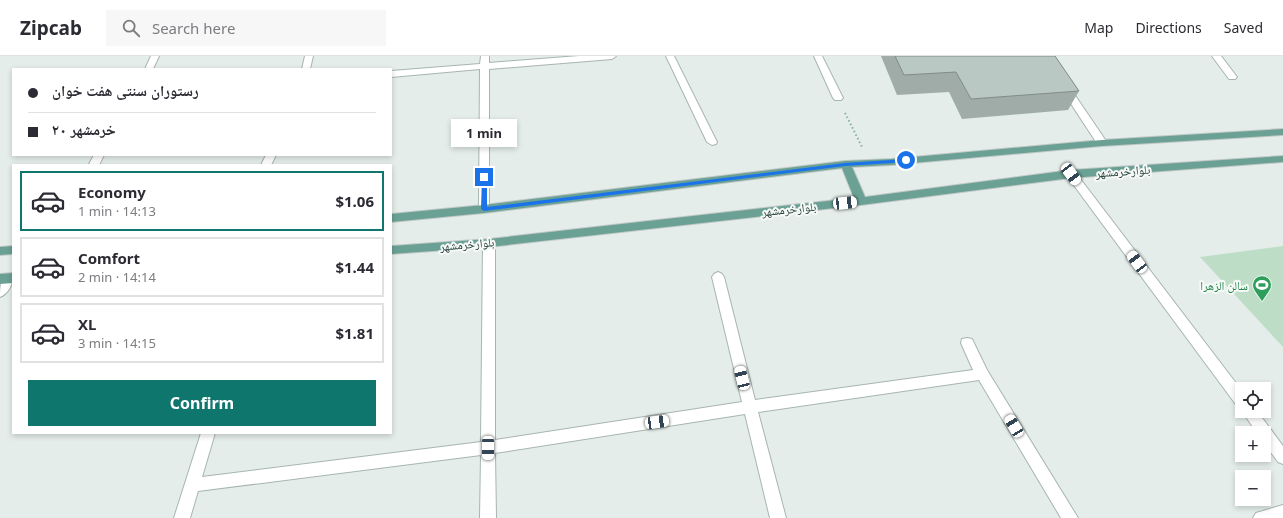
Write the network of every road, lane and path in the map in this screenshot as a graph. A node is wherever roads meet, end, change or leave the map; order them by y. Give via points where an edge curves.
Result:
1 (155, 56) edge
2 (309, 56) edge
3 (612, 56) edge
4 (670, 56) edge
5 (818, 56) edge
6 (1216, 56) edge
7 (485, 61) edge
8 (149, 68) edge
9 (306, 68) edge
10 (392, 74) edge
11 (1058, 76) edge
12 (1232, 77) dead end
13 (838, 98) joint
14 (1283, 132) edge
15 (712, 142) dead end
16 (1102, 143) junction
17 (1283, 159) edge
18 (869, 163) junction
19 (845, 164) junction
20 (1071, 174) junction
21 (860, 201) junction
22 (484, 209) junction
23 (392, 218) edge
24 (489, 242) junction
25 (12, 250) edge
26 (392, 250) edge
27 (0, 251) edge
28 (718, 277) dead end
29 (7, 279) edge
30 (0, 292) edge
31 (967, 343) dead end
32 (982, 374) junction
33 (1235, 393) edge
34 (750, 407) junction
35 (1254, 418) edge
36 (208, 434) edge
37 (488, 448) junction
38 (1283, 457) edge
39 (192, 485) junction
40 (1283, 512) edge
41 (182, 518) edge
42 (488, 518) edge
43 (778, 518) edge
44 (1070, 518) edge
45 (1261, 518) edge

1 - 8 street
2 - 9 street
3 - 7 street
4 - 15 street
5 - 13 street
6 - 12 street
7 - 10 street
7 - 22 street
11 - 16 street
13 - 18 path
14 - 16 main road
16 - 18 main road
17 - 20 main road, بلوارخرمشهر
18 - 19 main road
19 - 21 main road
19 - 22 main road
20 - 21 main road, بلوارخرمشهر
20 - 33 street
21 - 24 main road, بلوارخرمشهر
22 - 23 main road
24 - 26 main road, بلوارخرمشهر
24 - 37 street
25 - 27 main road
28 - 34 street
29 - 30 street
31 - 32 street
32 - 34 street
32 - 44 street
34 - 37 street
34 - 43 street
35 - 38 street
36 - 39 street
37 - 39 street
37 - 42 street
39 - 41 street
40 - 45 street

